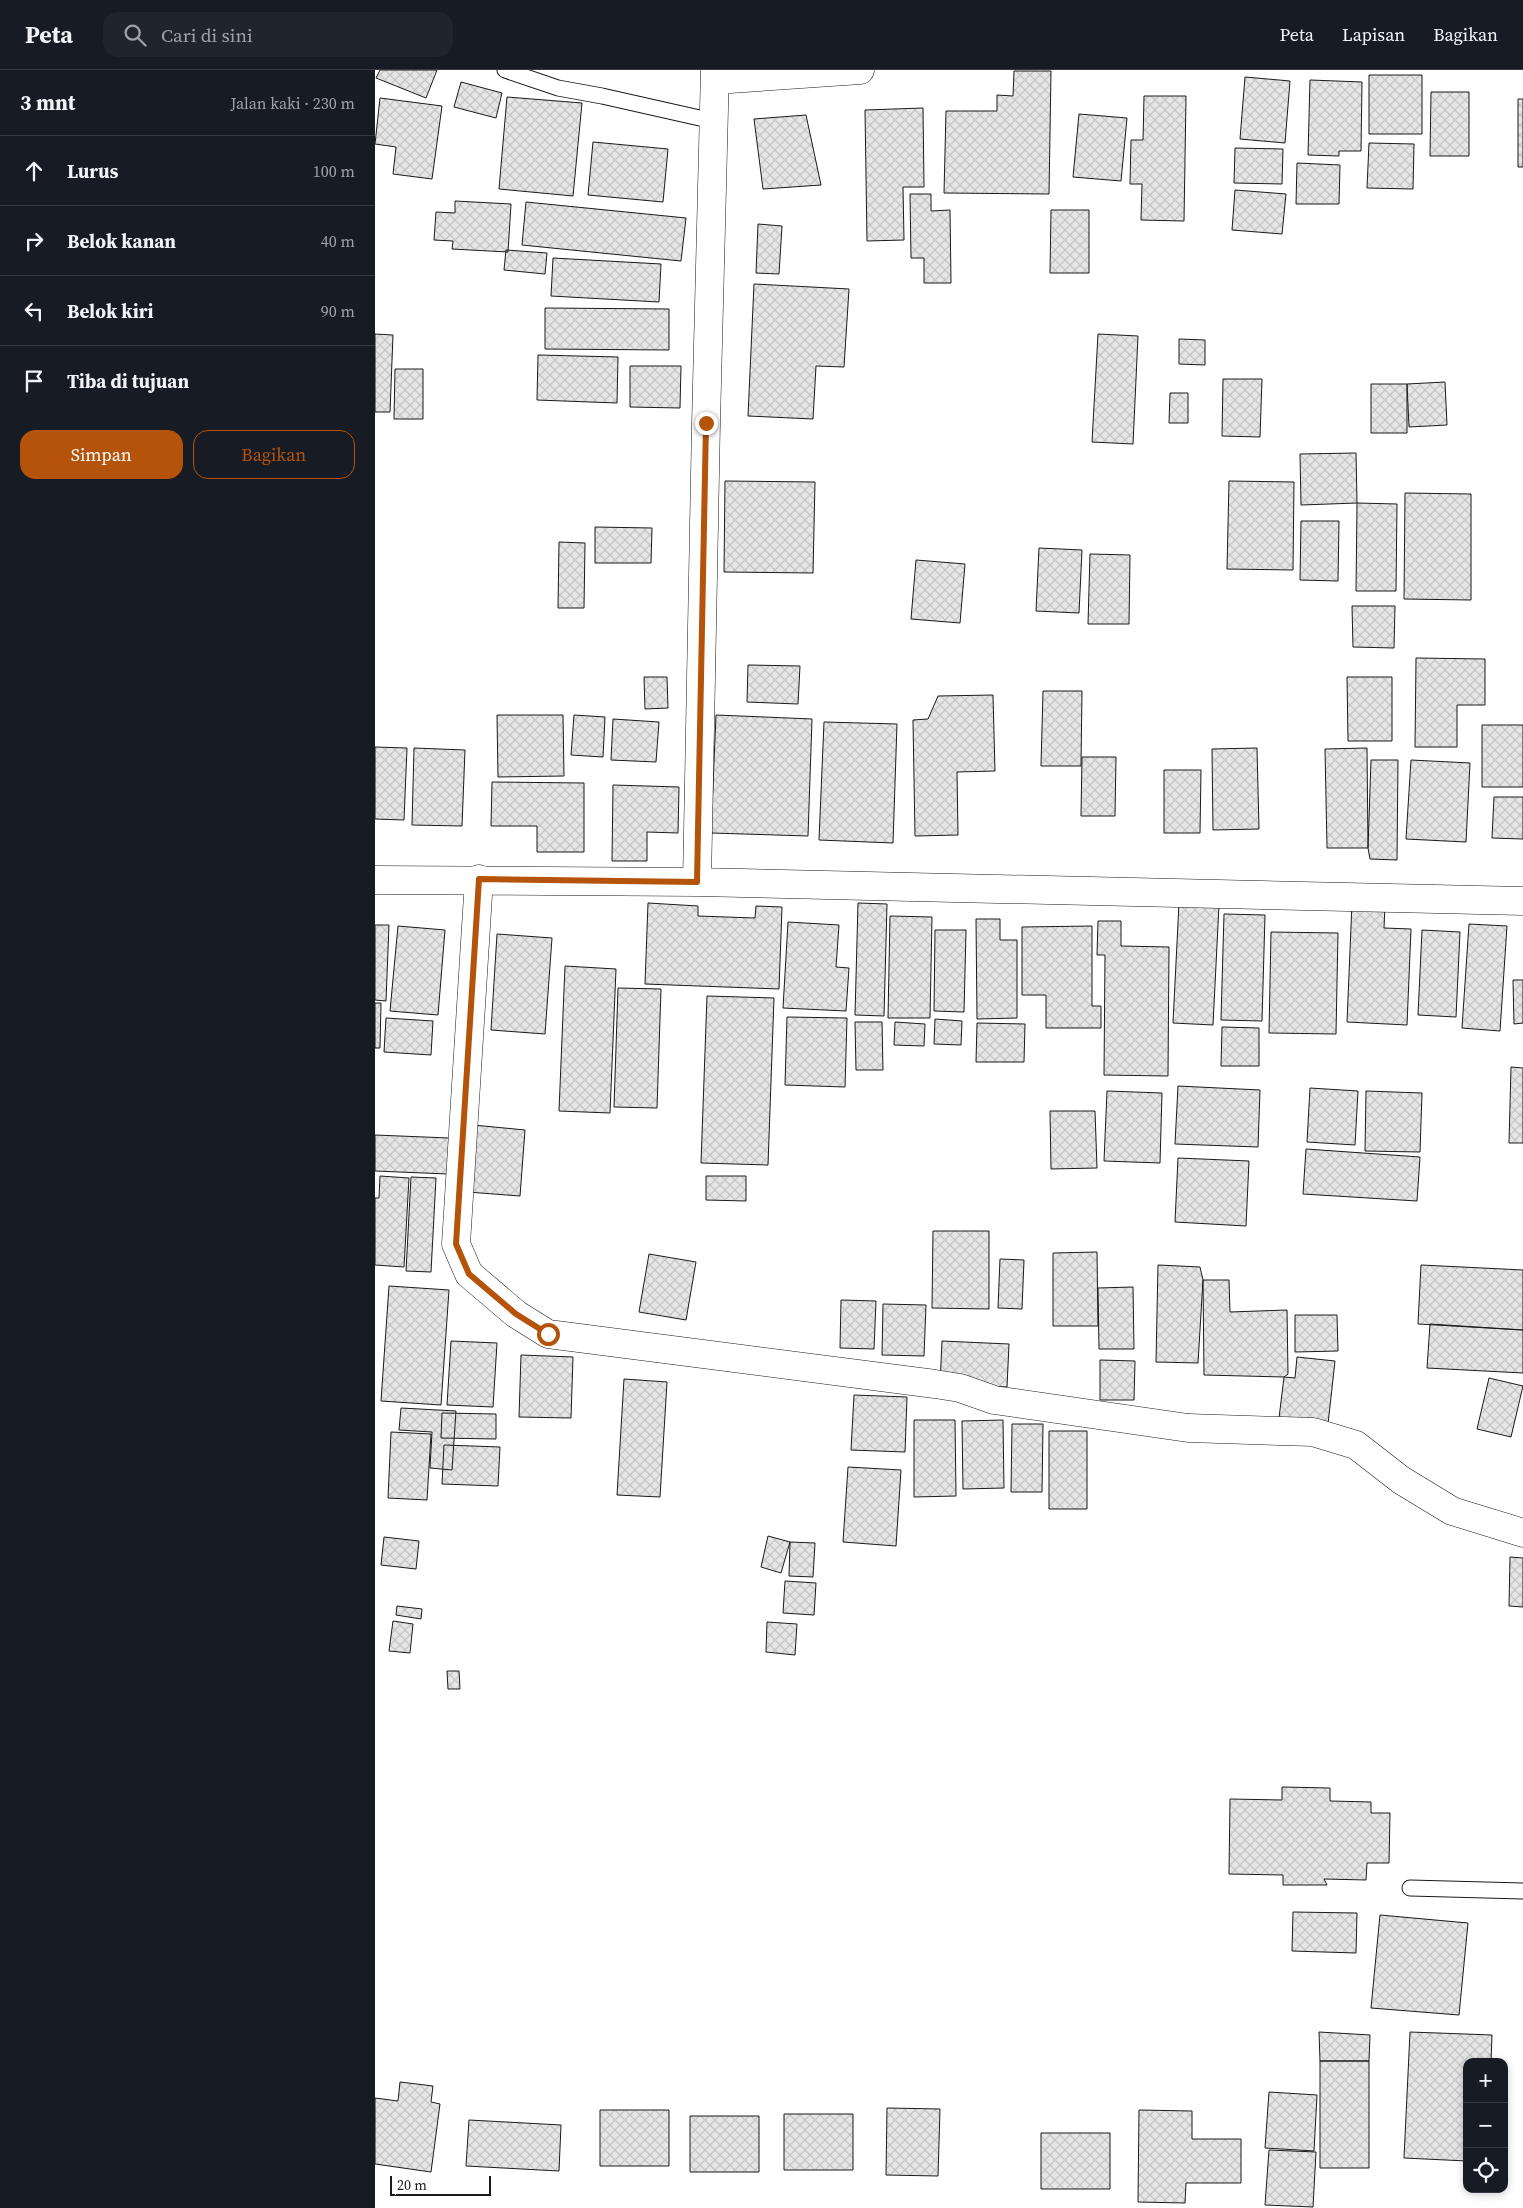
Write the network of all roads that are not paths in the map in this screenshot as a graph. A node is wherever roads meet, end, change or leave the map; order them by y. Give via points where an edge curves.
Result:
1 (505, 70) edge
2 (860, 70) edge
3 (715, 74) edge
4 (713, 121) junction
5 (479, 879) junction
6 (375, 880) edge
7 (697, 882) junction
8 (1523, 901) edge
9 (1523, 1533) edge
10 (1410, 1888) dead end
11 (1523, 1891) edge

1 - 4 lane via 558,88
2 - 3 street
3 - 4 street
4 - 7 street
5 - 6 street
5 - 7 street
5 - 9 street via 456,1244 469,1274 516,1314 548,1334 935,1384 960,1388 994,1400 1188,1428 1313,1432 1356,1445 1401,1480 1451,1511
7 - 8 street
10 - 11 lane

